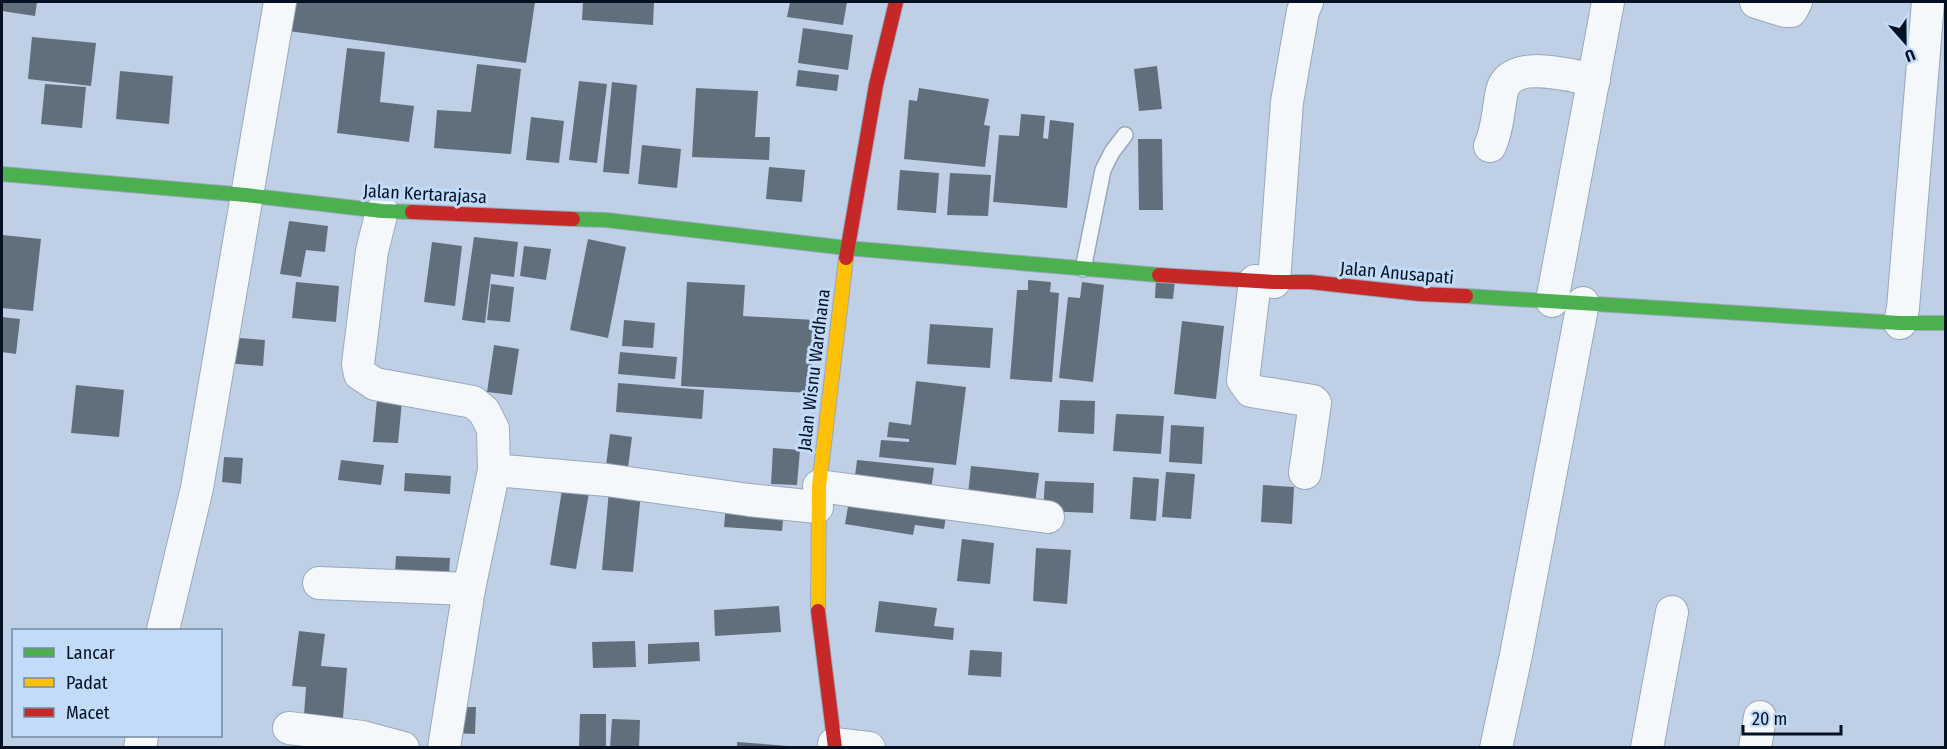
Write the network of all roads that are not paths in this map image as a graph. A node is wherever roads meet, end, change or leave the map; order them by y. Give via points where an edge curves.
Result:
1 (280, 2) edge
2 (896, 2) edge
3 (1307, 2) edge
4 (1608, 2) edge
5 (1756, 2) edge
6 (1796, 2) edge
7 (1928, 2) edge
8 (1594, 80) junction
9 (1125, 135) dead end
10 (1490, 146) dead end
11 (2, 174) edge
12 (246, 195) junction
13 (382, 211) junction
14 (847, 248) junction
15 (1083, 269) junction
16 (1265, 282) junction
17 (1552, 301) junction
18 (1583, 303) junction
19 (1900, 323) junction
20 (1946, 323) edge
21 (494, 470) junction
22 (1305, 473) dead end
23 (818, 496) junction
24 (1048, 517) dead end
25 (319, 583) dead end
26 (469, 589) junction
27 (1672, 612) dead end
28 (163, 629) edge
29 (1760, 717) dead end
30 (289, 728) dead end
31 (834, 746) edge
32 (403, 747) edge
33 (444, 747) edge
34 (869, 747) edge
35 (1496, 747) edge
36 (1647, 747) edge
37 (1755, 747) edge

1 - 12 street
2 - 14 street, Jalan Wisnu Wardhana via 876,85
3 - 16 street via 1287,102
4 - 8 street
5 - 6 street via 1791,11
7 - 19 street
8 - 10 street via 1524,71 1511,77 1503,88
8 - 17 street
9 - 15 lane via 1103,170
11 - 12 street, Jalan Kertarajasa
12 - 13 street, Jalan Kertarajasa
12 - 28 street via 197,489
13 - 14 street, Jalan Kertarajasa via 606,220
13 - 21 street via 372,251 360,374 375,384 473,402 484,411 493,429
14 - 15 street, Jalan Anusapati
14 - 23 street, Jalan Wisnu Wardhana
15 - 16 street, Jalan Anusapati
16 - 17 street, Jalan Anusapati
16 - 22 street via 1243,380 1251,391 1313,400
17 - 18 street, Jalan Anusapati
18 - 19 street, Jalan Anusapati
18 - 35 street
19 - 20 street, Jalan Anusapati
21 - 23 street via 607,480 749,500
21 - 26 street
23 - 24 street
23 - 31 street, Jalan Wisnu Wardhana via 818,612
25 - 26 street
26 - 33 street
27 - 36 street
29 - 37 street
30 - 32 street via 362,737
31 - 34 street

